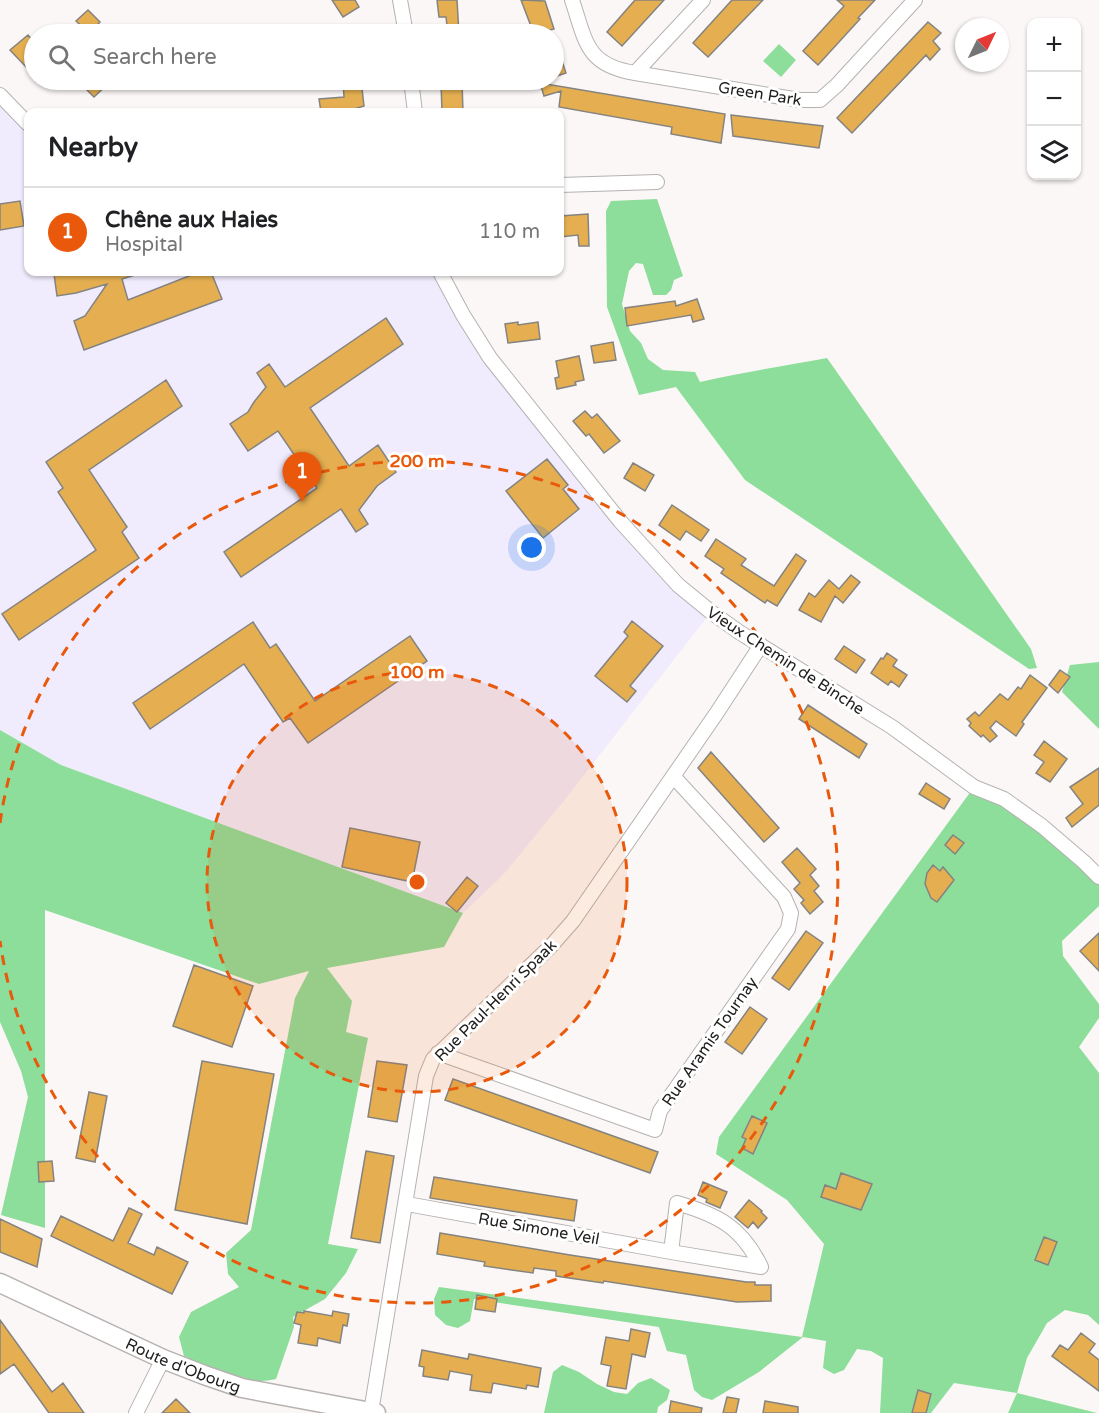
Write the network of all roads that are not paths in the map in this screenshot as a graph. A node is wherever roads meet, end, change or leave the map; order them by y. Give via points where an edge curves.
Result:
1 (400, 0) edge
2 (572, 0) edge
3 (703, 0) edge
4 (915, 0) edge
5 (404, 24) edge
6 (635, 73) junction
7 (412, 90) edge
8 (0, 95) edge
9 (414, 108) edge
10 (24, 120) edge
11 (657, 182) dead end
12 (564, 185) edge
13 (442, 276) edge
14 (761, 645) junction
15 (674, 776) junction
16 (1099, 877) edge
17 (438, 1053) junction
18 (407, 1204) junction
19 (671, 1252) junction
20 (0, 1283) edge
21 (163, 1359) junction
22 (136, 1413) edge
23 (374, 1413) edge

1 - 5 street
2 - 6 street, Green Park via 588,48 605,64
3 - 6 street
4 - 6 street, Green Park via 820,100
7 - 9 street
8 - 10 street
11 - 12 street
13 - 14 street, Vieux Chemin de Binche via 490,358 642,547 678,585
14 - 15 street, Rue Paul-Henri Spaak
14 - 16 street, Vieux Chemin de Binche via 892,728 974,787 1004,799 1042,826
15 - 17 street, Rue Paul-Henri Spaak via 573,921
15 - 17 street, Rue Aramis Tournay via 784,897 791,913 788,929 660,1111 655,1130
17 - 18 street, Rue Paul-Henri Spaak via 426,1076
18 - 19 street, Rue Simone Veil
18 - 23 street, Rue Paul-Henri Spaak
19 - 19 street, Rue Simone Veil via 693,1256 761,1267 752,1246 737,1232 700,1210 677,1203
20 - 21 main road, Route d'Obourg
21 - 22 street
21 - 23 main road, Route d'Obourg via 242,1388

